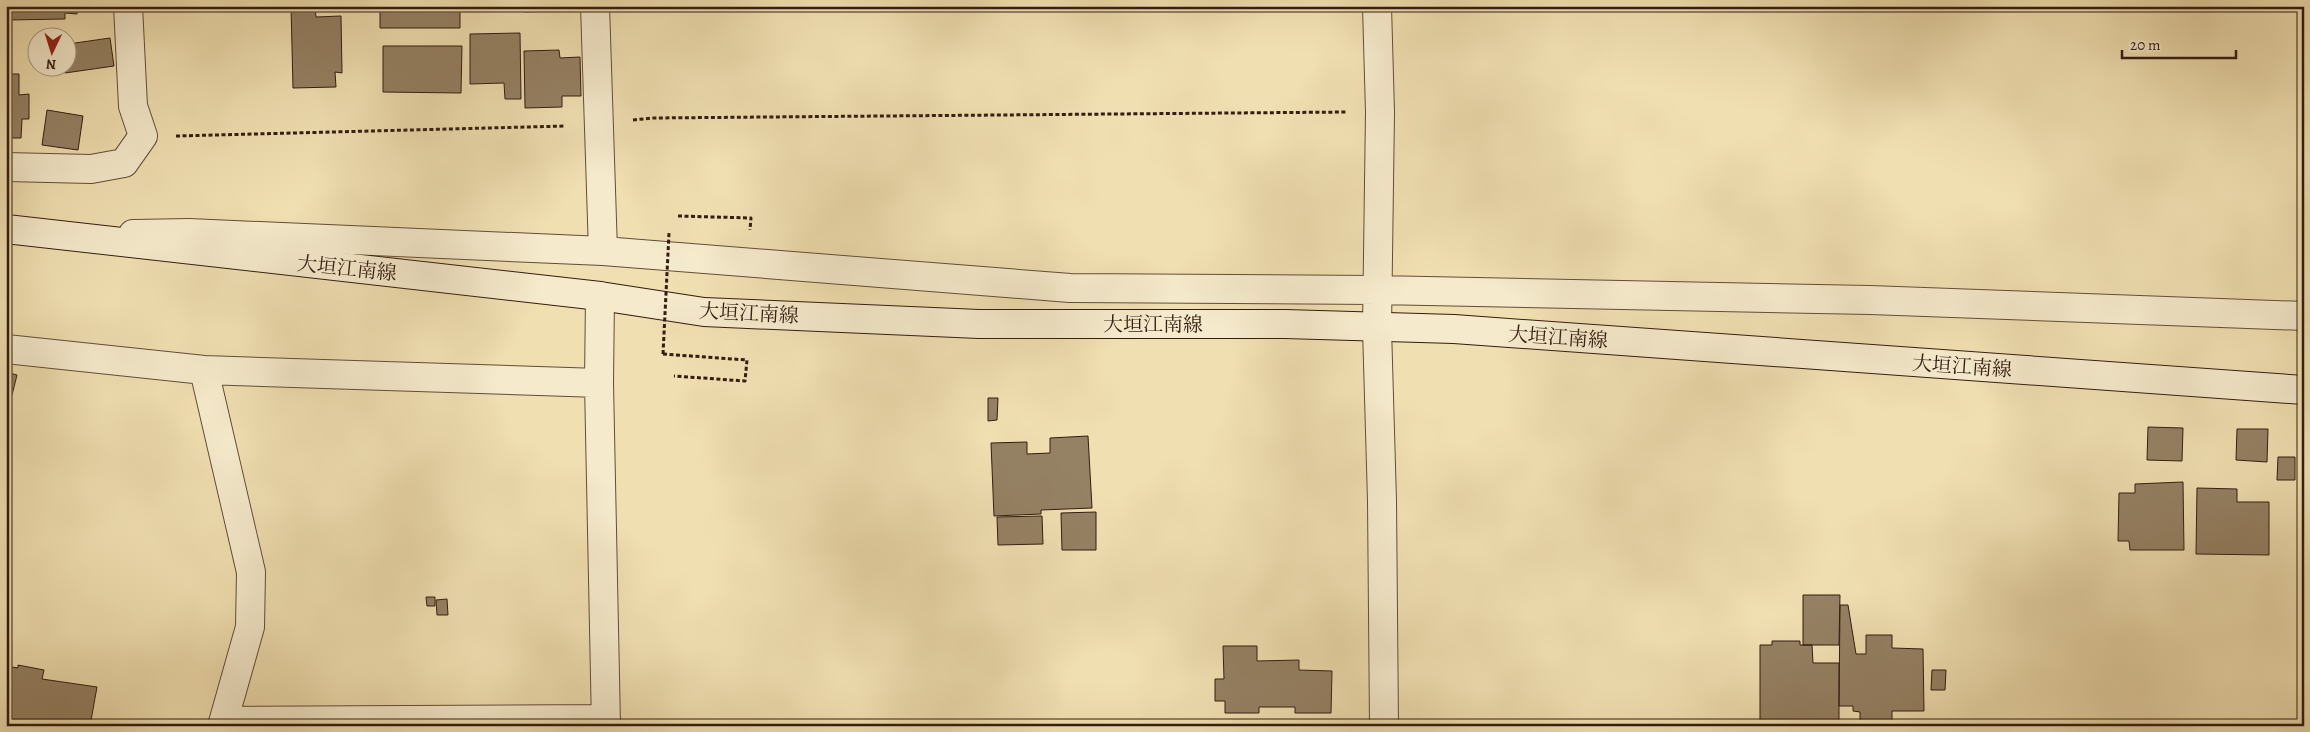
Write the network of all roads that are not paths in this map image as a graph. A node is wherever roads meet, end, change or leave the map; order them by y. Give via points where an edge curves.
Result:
1 (128, 6) edge
2 (595, 6) edge
3 (1377, 6) edge
4 (6, 166) edge
5 (6, 229) edge
6 (66, 235) junction
7 (603, 251) junction
8 (1378, 290) junction
9 (600, 296) junction
10 (2304, 316) edge
11 (1377, 328) junction
12 (6, 349) edge
13 (204, 370) junction
14 (598, 383) junction
15 (2304, 390) edge
16 (606, 722) edge
17 (223, 723) edge
18 (1384, 726) edge

1 - 4 street via 133,106 143,136 124,163 91,169
2 - 7 street
3 - 8 street via 1380,112
5 - 6 street, 大垣江南線
6 - 7 street via 189,233
6 - 9 street, 大垣江南線
7 - 8 street via 1070,288
8 - 10 street via 1870,300
8 - 11 street
9 - 11 street, 大垣江南線 via 704,312 979,324 1285,324
9 - 14 street
11 - 15 street, 大垣江南線 via 1454,329
11 - 18 street
12 - 13 street
13 - 14 street
13 - 17 street via 251,572 250,627
14 - 16 street
16 - 17 street

